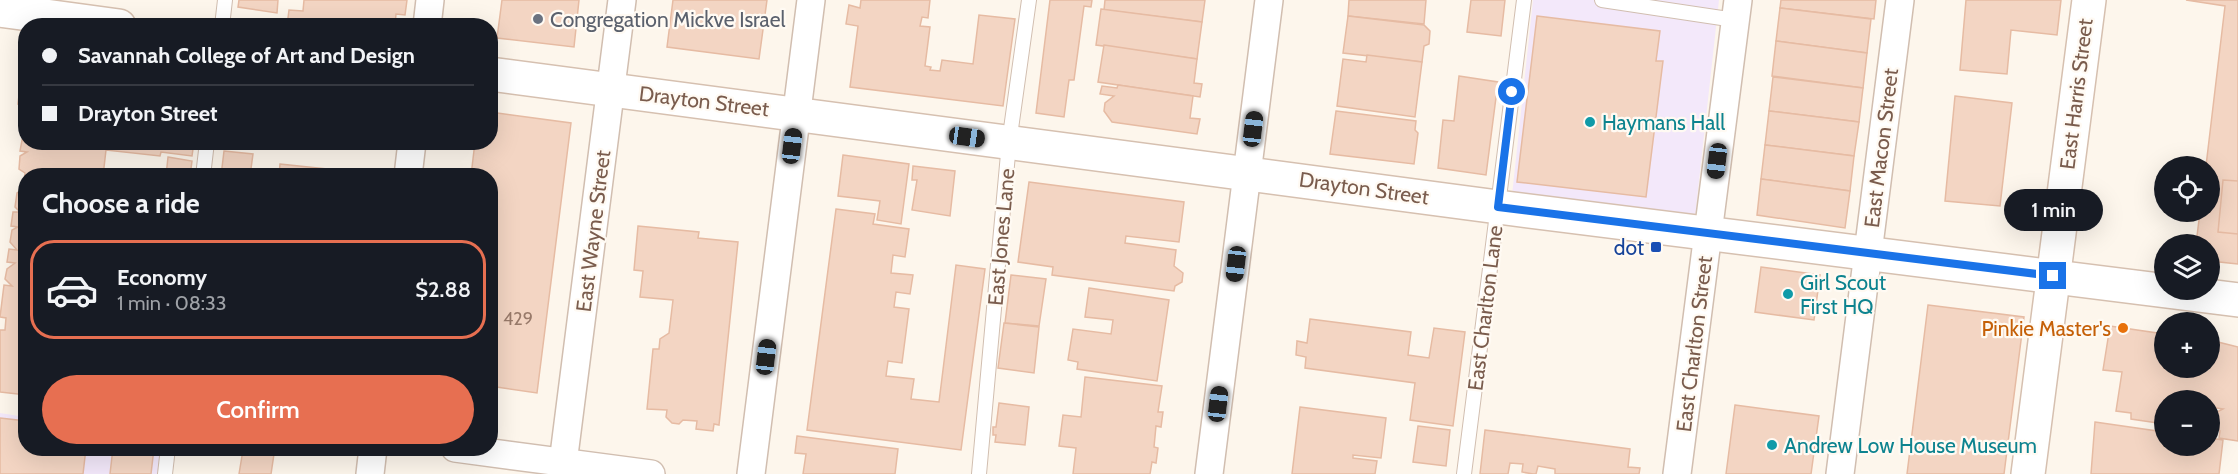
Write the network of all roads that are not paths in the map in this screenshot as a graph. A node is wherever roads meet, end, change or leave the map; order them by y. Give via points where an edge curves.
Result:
1 (225, 0) edge
2 (430, 0) edge
3 (622, 0) edge
4 (811, 0) edge
5 (1029, 0) edge
6 (1269, 0) edge
7 (1524, 0) edge
8 (1602, 0) edge
9 (1900, 0) edge
10 (2088, 0) edge
11 (0, 10) edge
12 (1736, 10) edge
13 (60, 18) edge
14 (223, 18) edge
15 (428, 18) edge
16 (498, 75) edge
17 (611, 89) junction
18 (797, 113) junction
19 (1009, 143) junction
20 (206, 150) edge
21 (411, 150) edge
22 (204, 168) edge
23 (409, 168) edge
24 (1247, 172) junction
25 (1498, 207) junction
26 (1708, 232) junction
27 (1868, 252) junction
28 (2053, 276) junction
29 (2238, 300) edge
30 (498, 454) edge
31 (167, 456) edge
32 (372, 456) edge
33 (563, 463) junction
34 (165, 474) edge
35 (370, 474) edge
36 (651, 474) edge
37 (751, 474) edge
38 (979, 474) edge
39 (1209, 474) edge
40 (1464, 474) edge
41 (1677, 474) edge
42 (1840, 474) edge
43 (2028, 474) edge

1 - 14 lane
2 - 15 street
3 - 17 street, East Wayne Street
4 - 18 street
5 - 19 lane, East Jones Lane
6 - 24 street
7 - 25 lane, East Charlton Lane
8 - 12 lane
9 - 27 street, East Macon Street
10 - 28 main road, East Harris Street
11 - 13 main road
12 - 26 street, East Charlton Street
16 - 17 main road, Drayton Street
17 - 18 main road, Drayton Street
17 - 33 street, East Wayne Street
18 - 19 main road, Drayton Street
18 - 37 street
19 - 24 main road, Drayton Street
19 - 38 lane, East Jones Lane
20 - 22 lane
21 - 23 street
24 - 25 main road, Drayton Street
24 - 39 street
25 - 26 main road, Drayton Street
25 - 40 lane, East Charlton Lane
26 - 27 main road, Drayton Street
26 - 41 street, East Charlton Street
27 - 28 main road, Drayton Street
27 - 42 street, East Macon Street
28 - 29 main road, Drayton Street
28 - 43 main road, East Harris Street
30 - 33 street
31 - 34 lane
32 - 35 street
33 - 36 street

